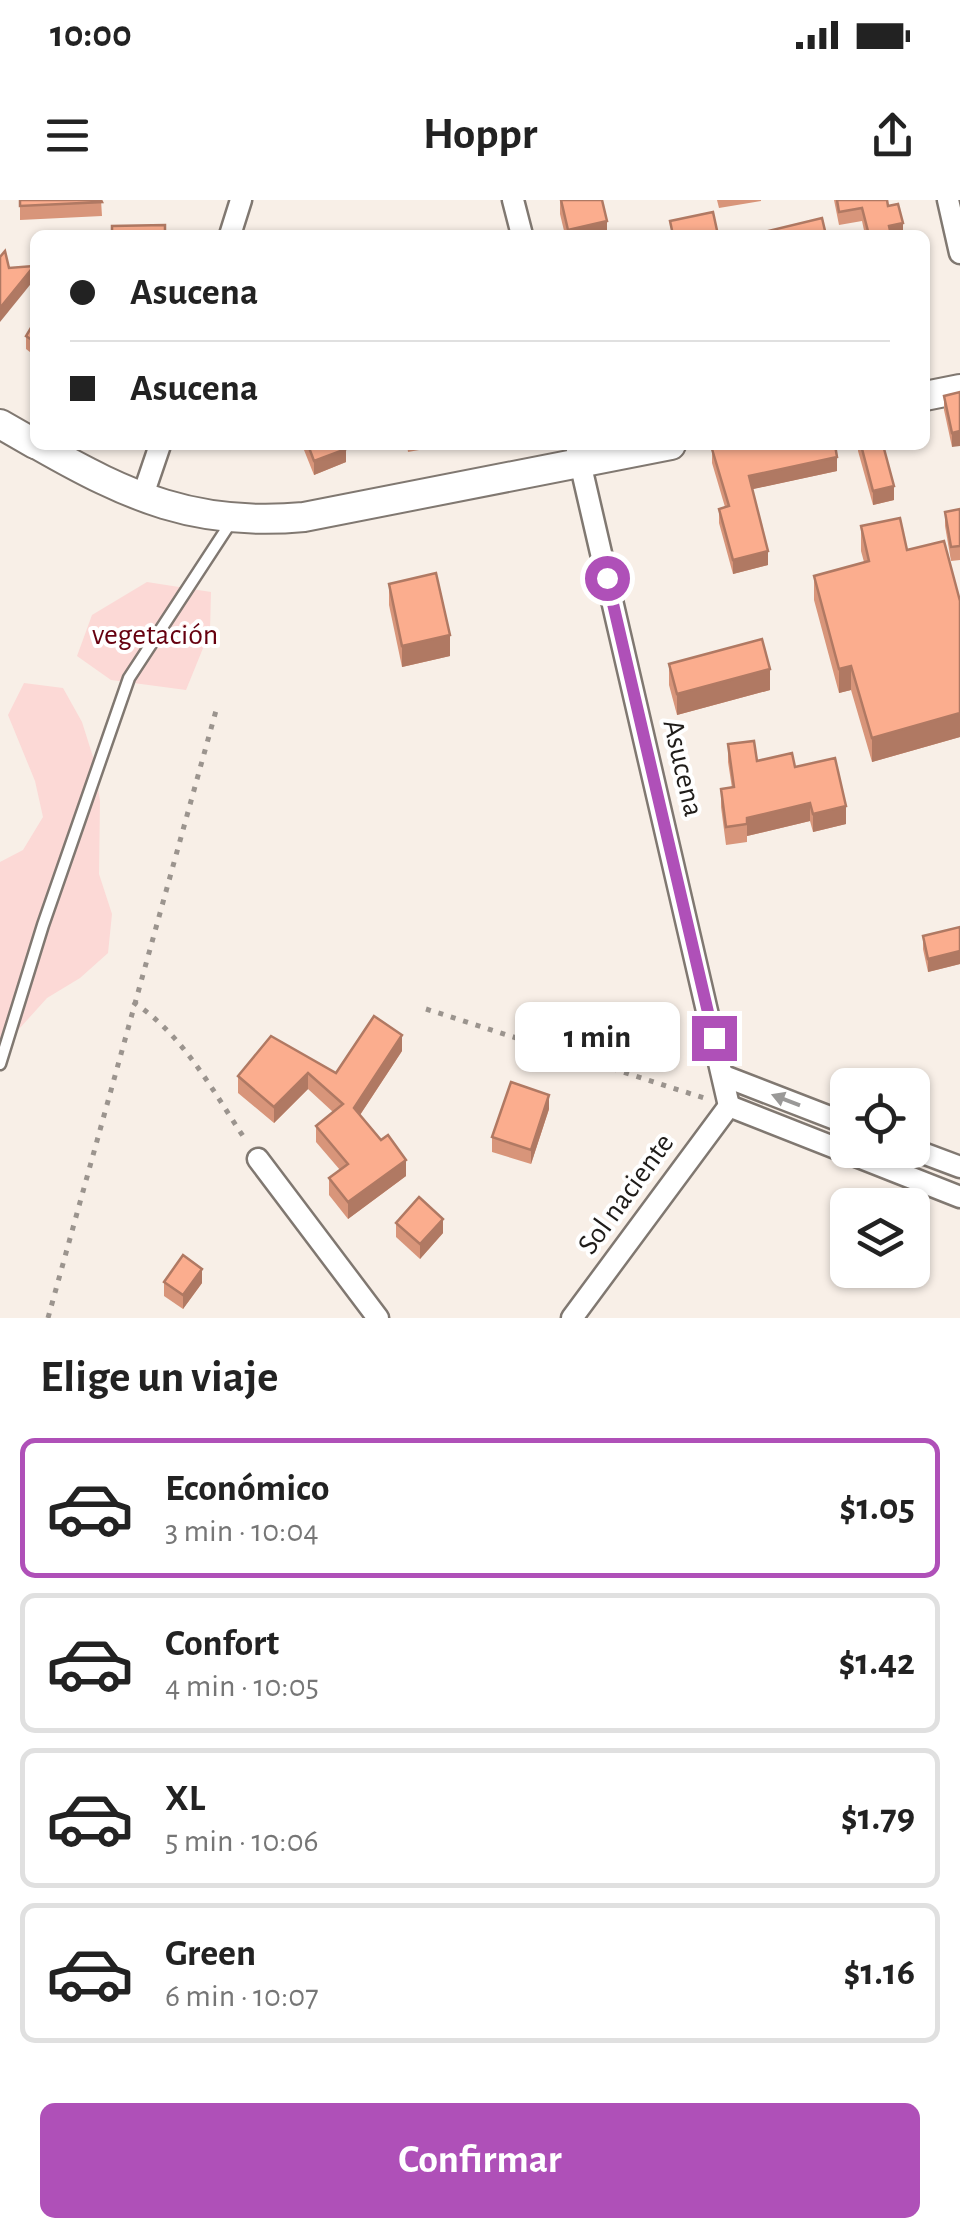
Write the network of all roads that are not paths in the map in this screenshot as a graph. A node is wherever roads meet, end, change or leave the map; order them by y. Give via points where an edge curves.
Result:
1 (241, 200) edge
2 (513, 200) edge
3 (948, 200) edge
4 (232, 230) edge
5 (521, 230) edge
6 (960, 252) edge
7 (960, 389) edge
8 (930, 395) edge
9 (0, 424) edge
10 (30, 441) edge
11 (46, 450) edge
12 (158, 450) edge
13 (620, 450) edge
14 (578, 454) edge
15 (142, 498) junction
16 (233, 520) junction
17 (0, 1064) edge
18 (724, 1076) junction
19 (728, 1106) junction
20 (830, 1117) edge
21 (930, 1156) edge
22 (258, 1159) road end
23 (960, 1167) edge
24 (960, 1198) edge
25 (378, 1318) edge
26 (572, 1318) edge

1 - 4 street
2 - 5 street
3 - 6 street
7 - 8 main road
9 - 10 main road
11 - 15 main road
12 - 15 street
13 - 14 main road
14 - 16 main road via 304,517
14 - 18 street, Asucena
15 - 16 main road
16 - 17 lane via 129,678
18 - 19 street, Asucena
20 -> 18 street
19 - 24 street
19 - 26 street, Sol naciente
21 - 23 street
22 - 25 street

